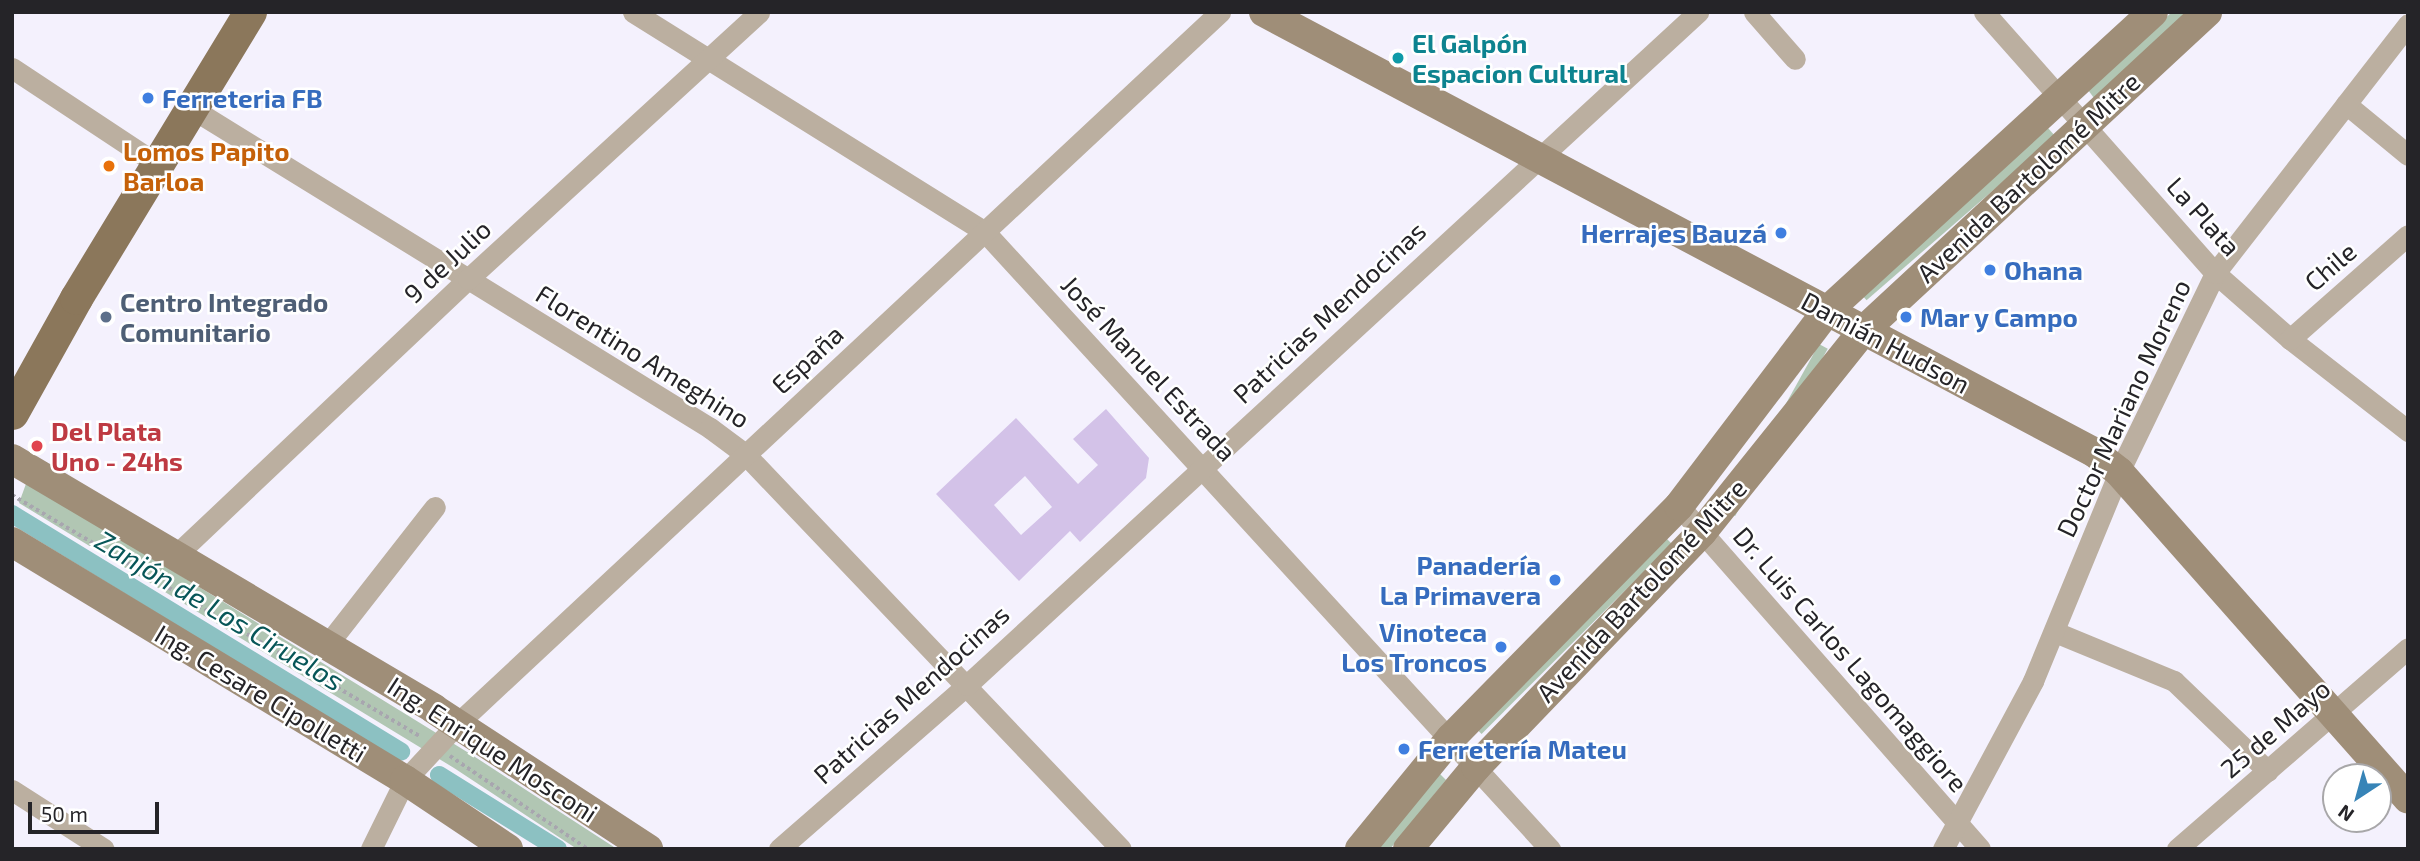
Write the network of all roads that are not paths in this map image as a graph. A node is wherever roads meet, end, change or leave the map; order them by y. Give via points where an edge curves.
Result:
1 (250, 12) edge
2 (633, 12) edge
3 (759, 12) edge
4 (1220, 12) edge
5 (1264, 12) edge
6 (1698, 12) edge
7 (1754, 12) edge
8 (1984, 12) edge
9 (2152, 12) edge
10 (2207, 12) edge
11 (2408, 24) edge
12 (708, 59) junction
13 (1795, 59) dead end
14 (12, 68) edge
15 (2060, 98) junction
16 (2346, 104) junction
17 (191, 108) junction
18 (2084, 125) junction
19 (2408, 155) edge
20 (1537, 158) junction
21 (157, 164) junction
22 (985, 232) junction
23 (2408, 235) edge
24 (2215, 273) junction
25 (468, 279) junction
26 (1827, 311) junction
27 (1863, 331) junction
28 (2290, 339) junction
29 (12, 412) edge
30 (2408, 431) edge
31 (745, 454) junction
32 (12, 459) edge
33 (1203, 467) junction
34 (2119, 472) junction
35 (1679, 506) junction
36 (435, 507) dead end
37 (1702, 531) junction
38 (12, 542) edge
39 (177, 554) junction
40 (2055, 632) junction
41 (327, 645) junction
42 (2408, 648) edge
43 (967, 685) junction
44 (2334, 714) junction
45 (457, 724) junction
46 (1451, 738) junction
47 (1476, 767) junction
48 (2268, 771) junction
49 (405, 780) junction
50 (12, 790) edge
51 (2408, 799) edge
52 (1957, 823) junction
53 (104, 849) edge
54 (371, 849) edge
55 (508, 849) edge
56 (648, 849) edge
57 (779, 849) edge
58 (1121, 849) edge
59 (1360, 849) edge
60 (1408, 849) edge
61 (1550, 849) edge
62 (1943, 849) edge
63 (1980, 849) edge
64 (2177, 849) edge

1 - 17 main road
2 - 12 street, José Manuel Estrada
3 - 12 street, 9 de Julio
4 - 22 street, España
5 - 20 street, Damián Hudson
6 - 20 street, Patricias Mendocinas
7 - 13 street
8 - 15 street, La Plata
9 - 15 street, Avenida Bartolomé Mitre
10 - 18 street, Avenida Bartolomé Mitre
11 - 16 street, Doctor Mariano Moreno
12 - 22 street, José Manuel Estrada
12 - 25 street, 9 de Julio
14 - 21 street
15 - 18 street, La Plata
15 - 26 street, Avenida Bartolomé Mitre
16 - 19 street
16 - 24 street, Doctor Mariano Moreno
17 - 21 main road
17 - 25 street, Florentino Ameghino
18 - 24 street, La Plata
18 - 27 street, Avenida Bartolomé Mitre
20 - 26 street, Damián Hudson
20 - 33 street, Patricias Mendocinas
21 - 29 main road
22 - 31 street, España
22 - 33 street, José Manuel Estrada
23 - 28 street, Chile
24 - 28 street, La Plata
24 - 34 street, Doctor Mariano Moreno
25 - 31 street, Florentino Ameghino
25 - 39 street, 9 de Julio
26 - 27 street, Damián Hudson
26 - 35 street, Avenida Bartolomé Mitre
27 - 34 street, Damián Hudson via 2095,453
27 - 37 street, Avenida Bartolomé Mitre
28 - 30 street, La Plata
31 - 43 street, Florentino Ameghino
31 - 45 street, España
32 - 39 street, Ing. Enrique Mosconi
33 - 43 street, Patricias Mendocinas
33 - 46 street, José Manuel Estrada
34 - 40 street, Doctor Mariano Moreno
34 - 44 street, Damián Hudson
35 - 37 street, Dr. Luis Carlos Lagomaggiore
35 - 46 street, Avenida Bartolomé Mitre
36 - 41 street
37 - 47 street, Avenida Bartolomé Mitre
37 - 52 street, Dr. Luis Carlos Lagomaggiore
38 - 49 street, Ing. Cesare Cipolletti
39 - 41 street, Ing. Enrique Mosconi
40 - 48 street via 2174,681
40 - 52 street, Doctor Mariano Moreno
41 - 45 street, Ing. Enrique Mosconi
42 - 44 street, 25 de Mayo
43 - 57 street, Patricias Mendocinas
43 - 58 street, Florentino Ameghino
44 - 48 street, 25 de Mayo
44 - 51 street, Damián Hudson
45 - 49 street, España
45 - 56 street, Ing. Enrique Mosconi
46 - 47 street, José Manuel Estrada
46 - 59 street, Avenida Bartolomé Mitre
47 - 60 street, Avenida Bartolomé Mitre
47 - 61 street, José Manuel Estrada
48 - 64 street, 25 de Mayo
49 - 54 street, España
49 - 55 street, Ing. Cesare Cipolletti
50 - 53 street
52 - 62 street, Doctor Mariano Moreno
52 - 63 street, Dr. Luis Carlos Lagomaggiore

